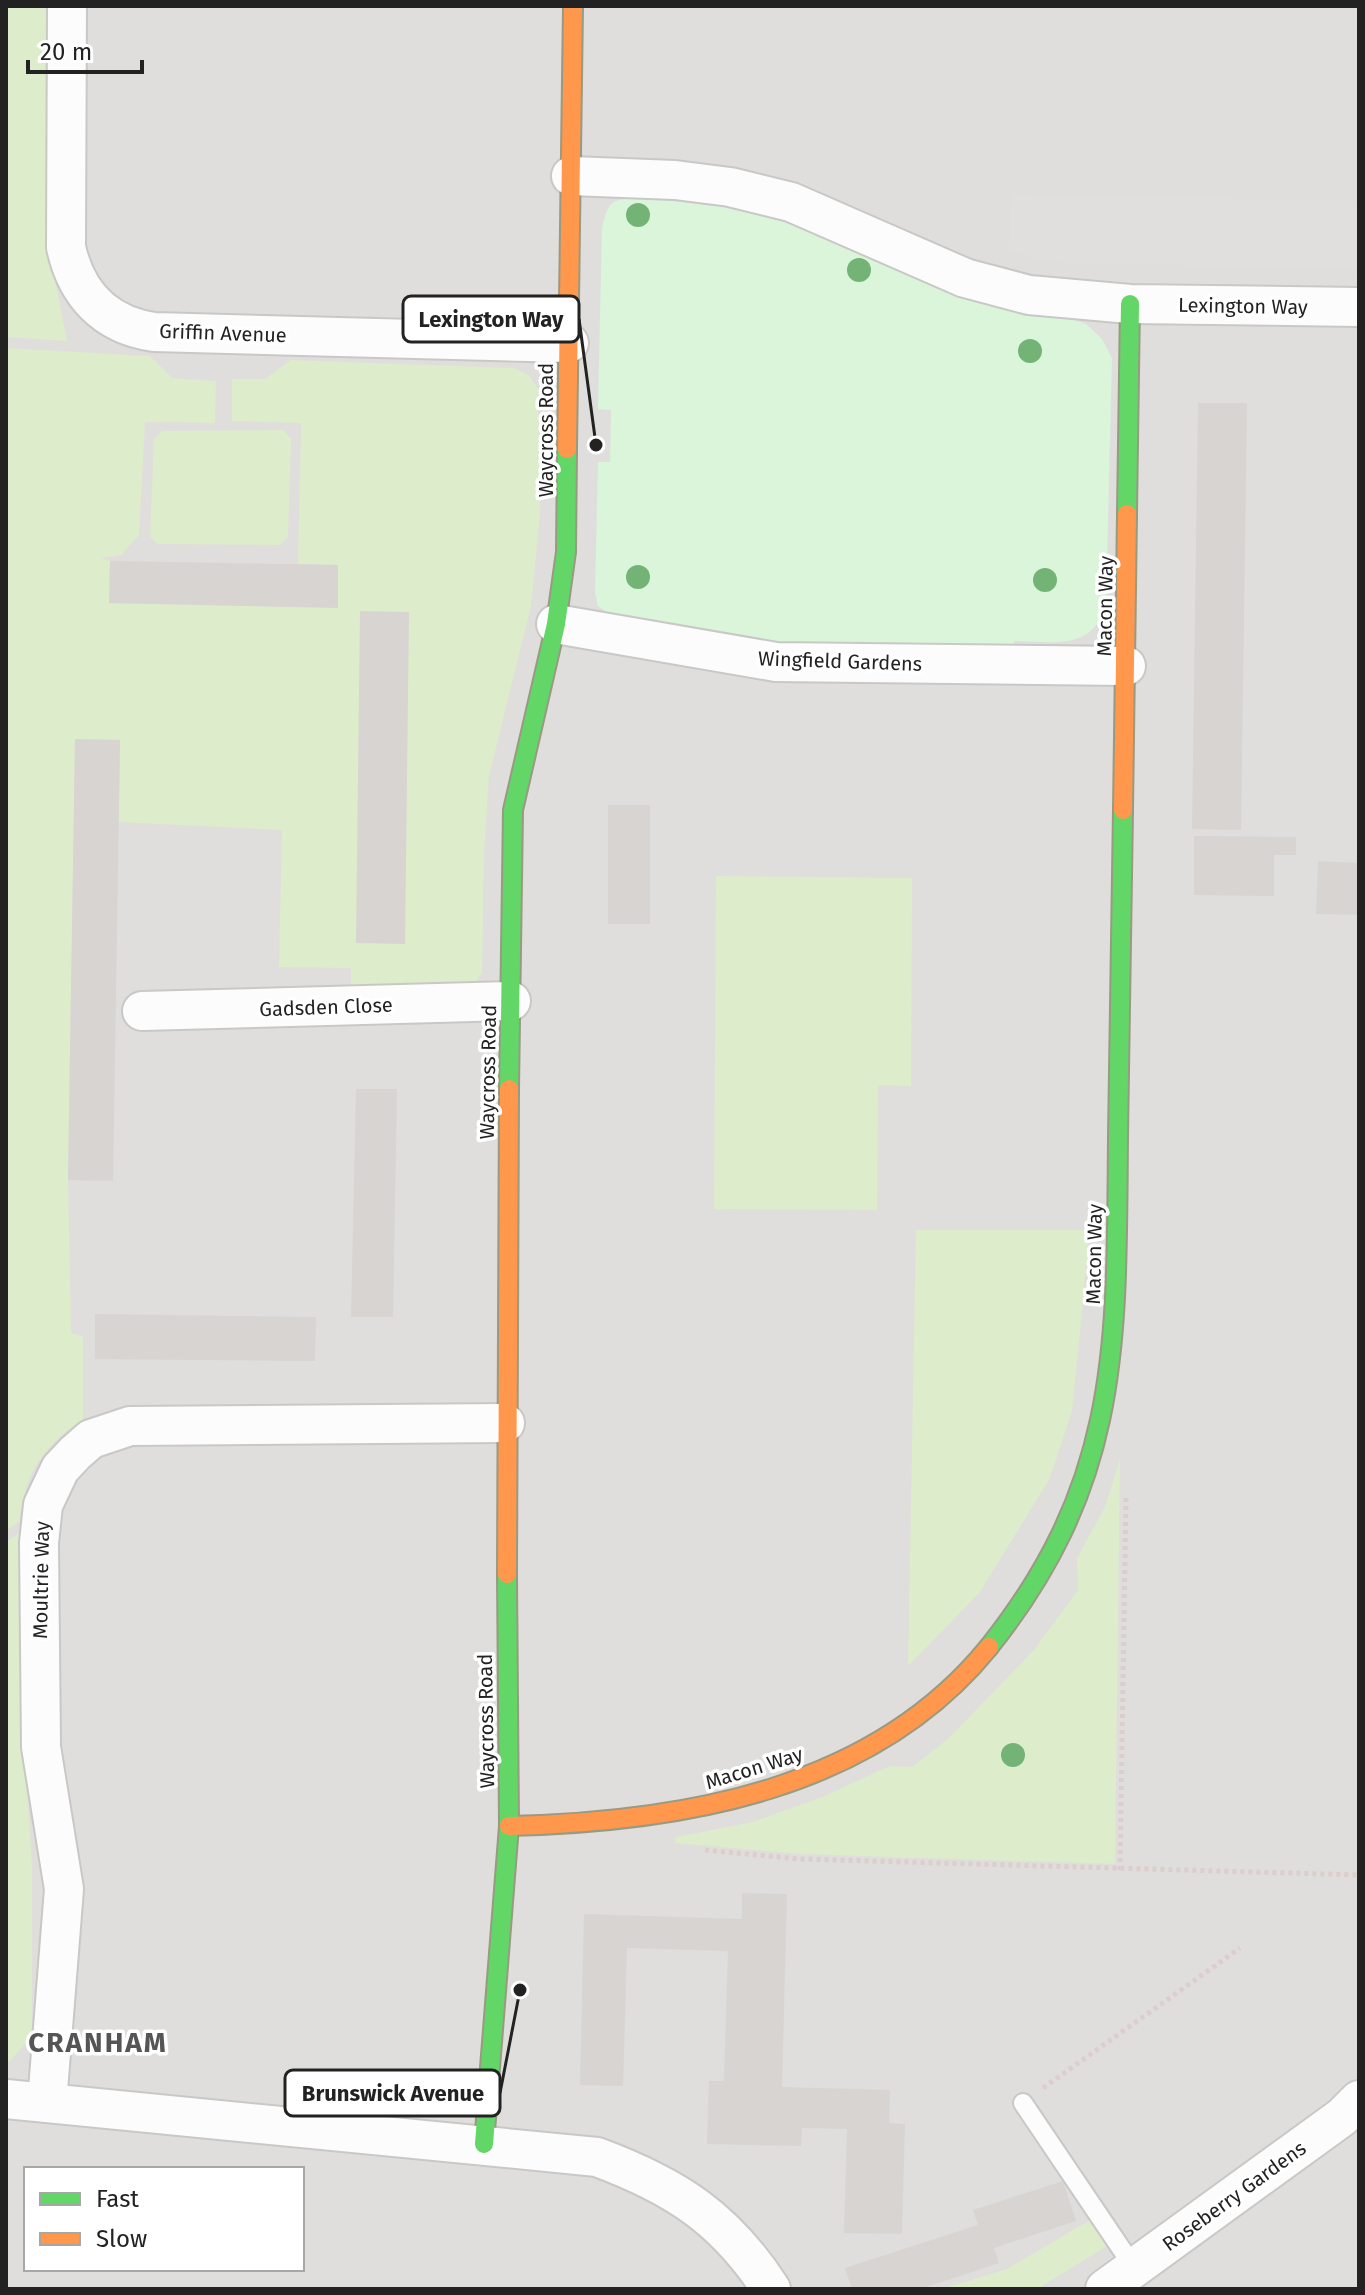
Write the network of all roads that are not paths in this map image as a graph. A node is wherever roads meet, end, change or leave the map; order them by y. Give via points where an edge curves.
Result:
1 (67, 6) edge
2 (573, 6) edge
3 (571, 176) junction
4 (1130, 304) junction
5 (1359, 307) edge
6 (569, 343) junction
7 (556, 624) junction
8 (1126, 666) junction
9 (511, 1001) junction
10 (142, 1011) dead end
11 (505, 1423) junction
12 (509, 1826) junction
13 (6, 2099) edge
14 (1359, 2100) edge
15 (47, 2103) junction
16 (1023, 2103) road end
17 (484, 2144) junction
18 (1120, 2279) edge
19 (771, 2289) edge

1 - 6 street, Griffin Avenue via 66,247 78,285 105,314 154,332
2 - 3 street, Waycross Road
3 - 4 street, Lexington Way via 730,187 791,202 965,278 1029,295
3 - 6 street, Waycross Road
4 - 5 street, Lexington Way
4 - 8 street, Macon Way
6 - 7 street, Waycross Road via 566,552
7 - 8 street, Wingfield Gardens via 776,662
7 - 9 street, Waycross Road via 513,810
8 - 12 street, Macon Way via 1116,1289 1110,1371 1100,1429 1078,1500 1037,1578 961,1678 907,1724 830,1767 753,1794 675,1812
9 - 10 street, Gadsden Close
9 - 11 street, Waycross Road
11 - 12 street, Waycross Road
11 - 15 street, Moultrie Way via 130,1426 91,1439 60,1469 43,1505 39,1543 41,1747 64,1889
12 - 17 street, Waycross Road
13 - 15 street
14 - 18 street, Roseberry Gardens
15 - 17 street
16 - 18 lane
17 - 19 street via 597,2157 644,2174 724,2226

